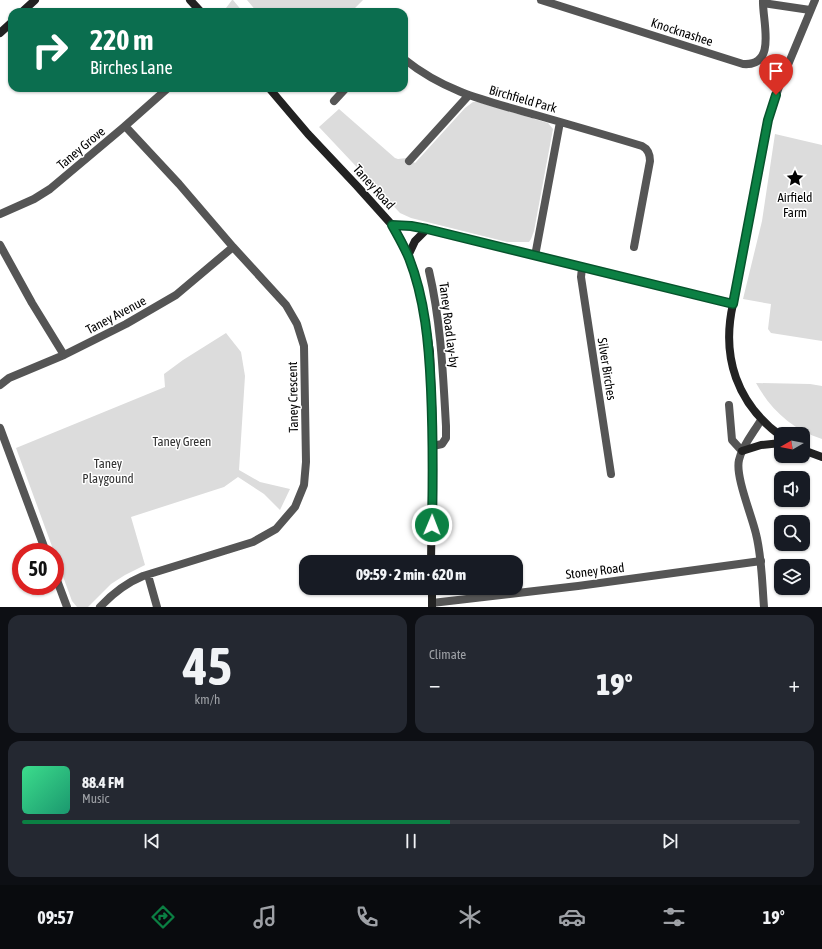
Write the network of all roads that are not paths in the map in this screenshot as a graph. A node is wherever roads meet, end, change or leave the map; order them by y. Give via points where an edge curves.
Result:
1 (35, 0) edge
2 (190, 0) edge
3 (541, 0) edge
4 (815, 0) edge
5 (763, 2) edge
6 (26, 8) edge
7 (197, 8) edge
8 (810, 10) junction
9 (8, 26) edge
10 (0, 33) edge
11 (408, 62) edge
12 (163, 92) edge
13 (272, 92) edge
14 (342, 92) edge
15 (468, 96) junction
16 (334, 100) dead end
17 (560, 122) junction
18 (125, 126) junction
19 (409, 161) dead end
20 (0, 214) edge
21 (392, 225) junction
22 (427, 229) junction
23 (0, 244) edge
24 (634, 247) dead end
25 (233, 248) junction
26 (408, 256) junction
27 (535, 256) junction
28 (582, 268) junction
29 (429, 270) dead end
30 (733, 304) junction
31 (64, 355) junction
32 (0, 385) edge
33 (729, 405) dead end
34 (761, 420) junction
35 (0, 428) edge
36 (774, 430) edge
37 (774, 444) edge
38 (433, 446) junction
39 (742, 451) junction
40 (810, 453) edge
41 (822, 457) edge
42 (611, 474) dead end
43 (43, 543) edge
44 (431, 555) edge
45 (761, 561) junction
46 (148, 574) junction
47 (62, 595) edge
48 (432, 605) edge
49 (67, 607) edge
50 (100, 607) edge
51 (157, 607) edge
52 (764, 607) edge

1 - 6 main road
2 - 7 main road
3 - 5 street, Knocknashee via 749,65 757,62 763,54 766,42
4 - 8 street
5 - 8 street, Knocknashee
8 - 30 street via 768,120
9 - 10 main road
11 - 15 street, Birchfield Park via 440,84
12 - 18 street, Taney Grove
13 - 21 main road, Taney Road
14 - 16 street
15 - 17 street, Birchfield Park
15 - 19 street
17 - 24 street, Birchfield Park via 642,146 649,153 650,161
17 - 27 street
18 - 20 street, Taney Grove via 50,189
18 - 25 street, Taney Crescent via 180,184
21 - 22 main road
21 - 26 main road, Taney Road
22 - 26 main road via 415,241
22 - 27 main road
23 - 31 street
25 - 31 street, Taney Avenue via 176,295
25 - 46 street, Taney Crescent via 286,305 297,324 304,346 304,485 295,507 276,529 253,542
26 - 38 main road, Taney Road via 419,290 430,352
27 - 28 main road
28 - 30 main road
28 - 42 street, Silver Birches via 581,277
29 - 38 street, Taney Road lay-by via 440,341 446,432 442,444
30 - 34 main road via 729,333 731,359 738,385
31 - 32 street, Taney Avenue via 9,378
33 - 39 street via 732,440
34 - 36 main road
34 - 39 street
35 - 43 street
37 - 39 main road
38 - 44 main road, Taney Road
39 - 45 street via 738,461 739,475
40 - 41 main road
45 - 48 street, Stoney Road
45 - 52 street
46 - 50 street, Taney Crescent via 116,590
46 - 51 street
47 - 49 street

